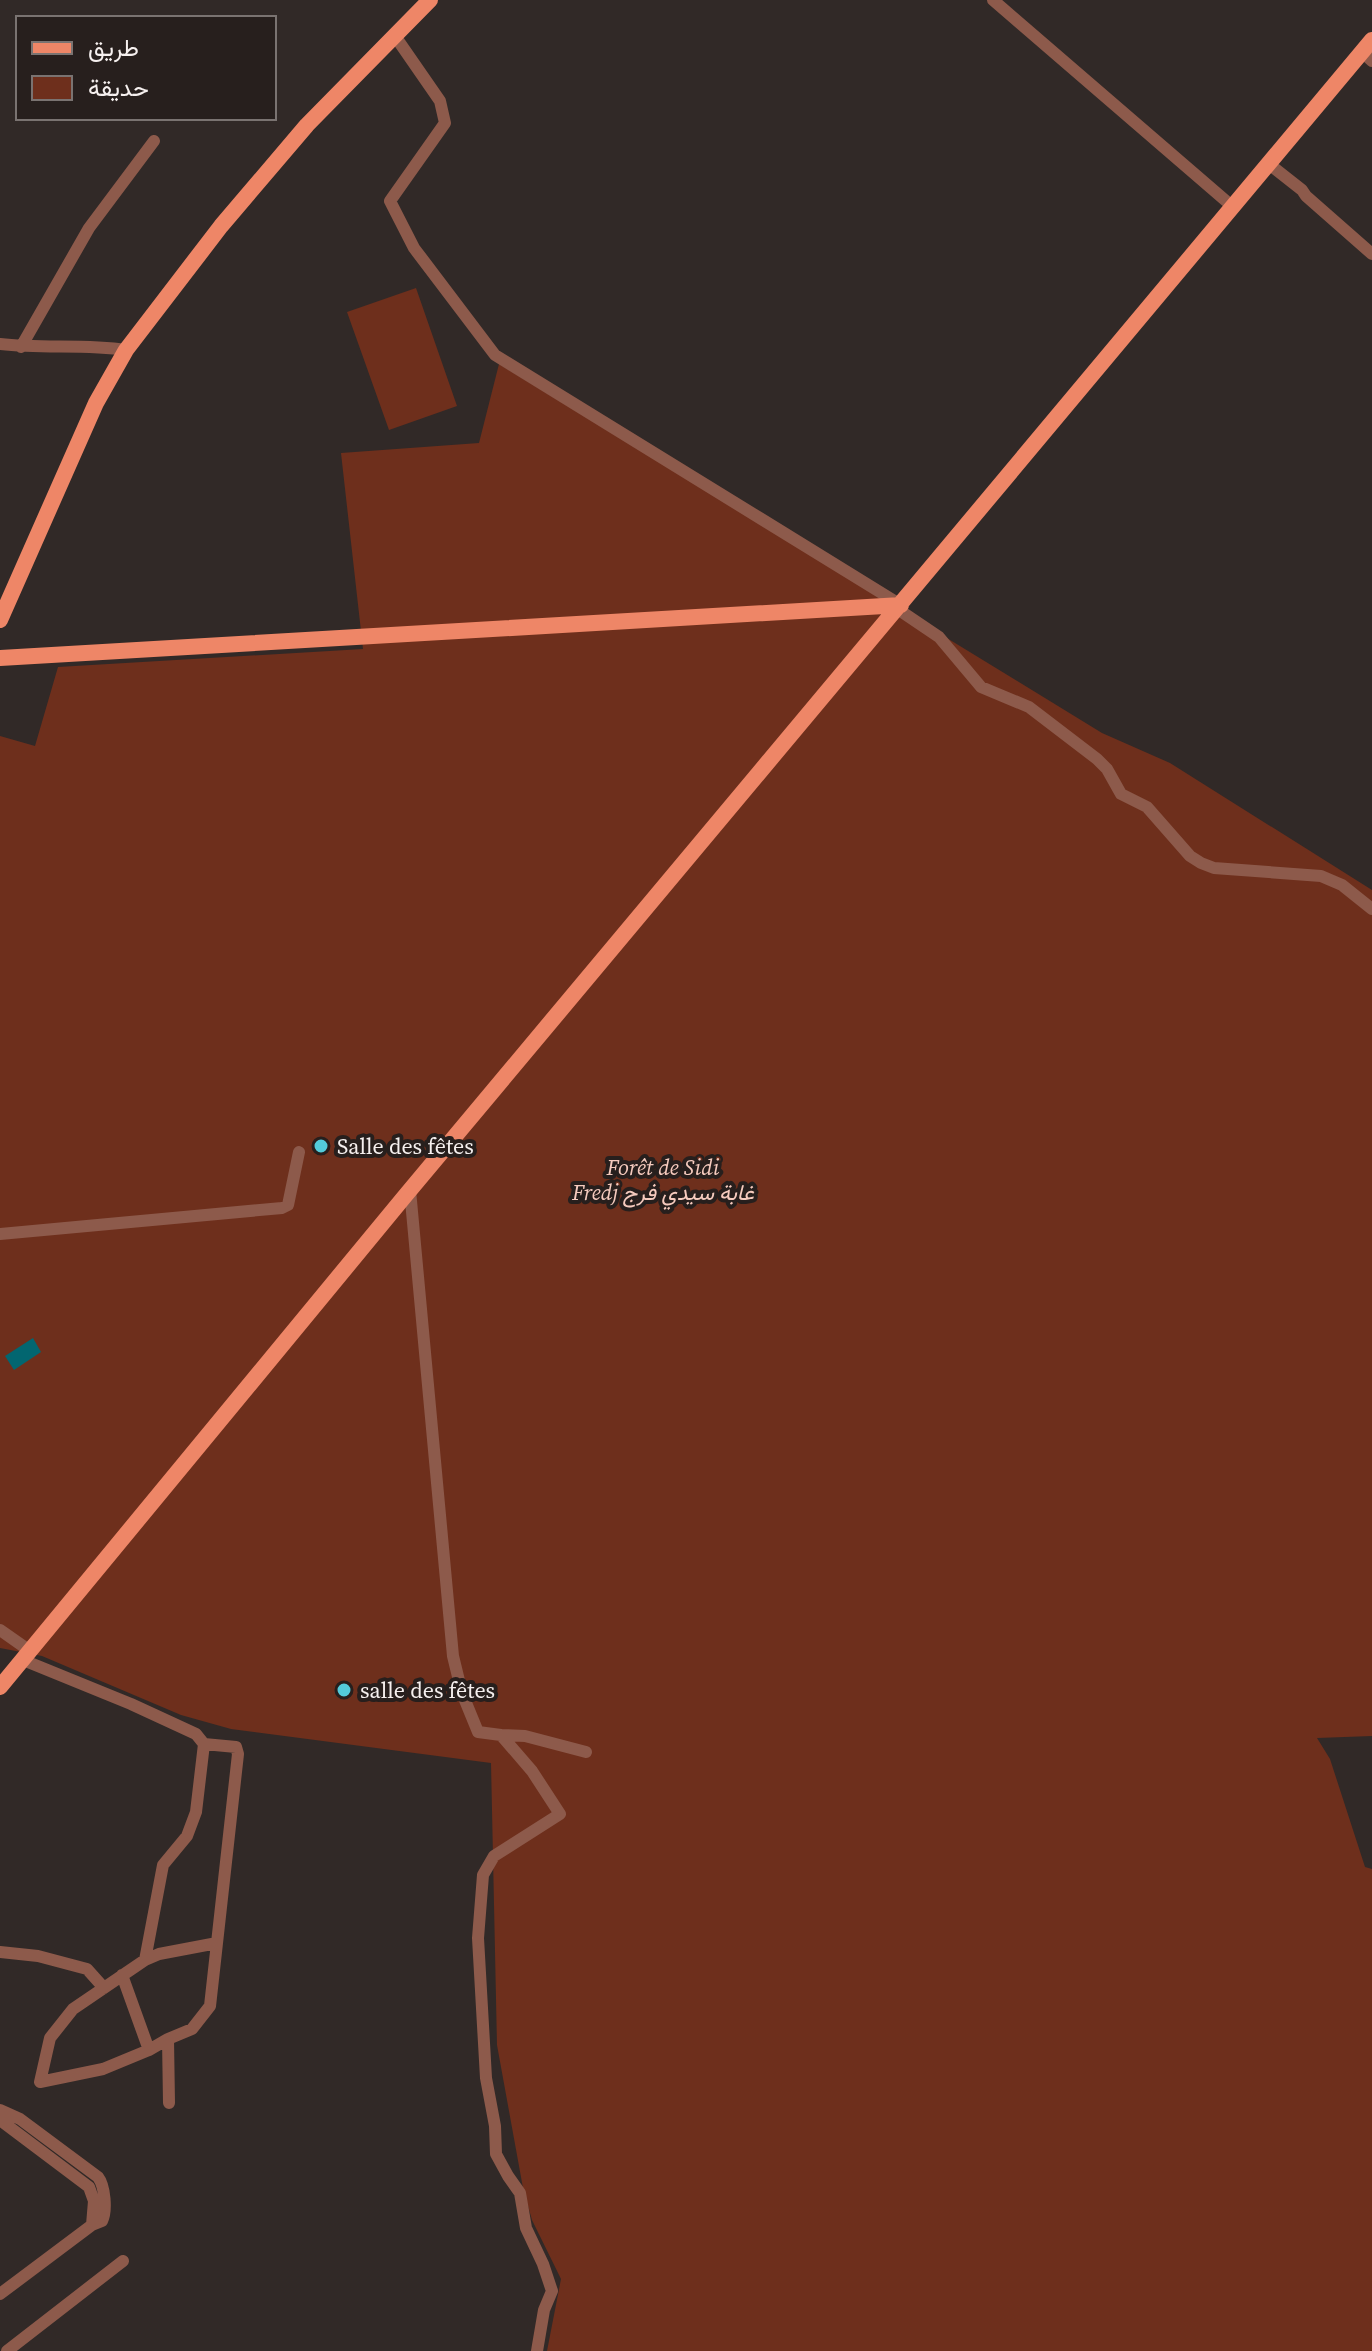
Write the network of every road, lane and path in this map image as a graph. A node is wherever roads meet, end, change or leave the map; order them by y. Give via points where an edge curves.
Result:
1 (430, 0) edge
2 (993, 0) edge
3 (395, 36) junction
4 (1369, 51) edge
5 (154, 141) dead end
6 (1269, 164) junction
7 (1233, 207) junction
8 (1372, 254) edge
9 (0, 344) edge
10 (21, 347) junction
11 (126, 350) junction
12 (901, 609) junction
13 (0, 620) edge
14 (0, 658) edge
15 (1372, 909) edge
16 (299, 1152) dead end
17 (410, 1190) junction
18 (0, 1234) edge
19 (0, 1630) edge
20 (26, 1655) junction
21 (0, 1687) edge
22 (501, 1735) junction
23 (204, 1744) junction
24 (586, 1752) dead end
25 (217, 1943) junction
26 (0, 1952) edge
27 (145, 1960) junction
28 (122, 1975) junction
29 (104, 1988) junction
30 (168, 2039) junction
31 (149, 2050) junction
32 (169, 2103) dead end
33 (0, 2110) edge
34 (0, 2120) edge
35 (92, 2225) junction
36 (123, 2261) dead end
37 (0, 2294) edge
38 (7, 2351) edge
39 (537, 2351) edge

1 - 3 main road
2 - 7 street
3 - 11 main road via 307,125
3 - 12 street via 440,101 445,123 390,201 414,248 495,355
4 - 6 main road
5 - 10 street via 89,228
6 - 7 main road
6 - 8 street
7 - 12 main road
9 - 10 street
10 - 11 street
11 - 13 main road via 96,403
12 - 14 main road
12 - 15 street via 939,637 981,687 1029,707 1101,762 1121,794 1150,809 1190,856 1214,868 1321,876
12 - 17 main road
16 - 18 street via 288,1205 282,1208
17 - 20 main road
17 - 22 street via 453,1656 478,1732
19 - 20 street
20 - 21 main road
20 - 23 street via 196,1734
22 - 24 street
22 - 39 street via 560,1814 494,1856 483,1875 478,1938 496,2154 520,2193 526,2228 552,2291
23 - 25 street via 236,1747 238,1754
23 - 27 street via 196,1812 187,1836 163,1865
25 - 27 street
25 - 30 street via 210,2006 192,2029
26 - 29 street via 87,1969
27 - 28 street
28 - 29 street
28 - 31 street
29 - 31 street via 73,2009 50,2038 40,2082 103,2069
30 - 31 street
30 - 32 street
33 - 35 street via 101,2180 106,2214
34 - 35 street via 89,2187
35 - 37 street
36 - 38 street

